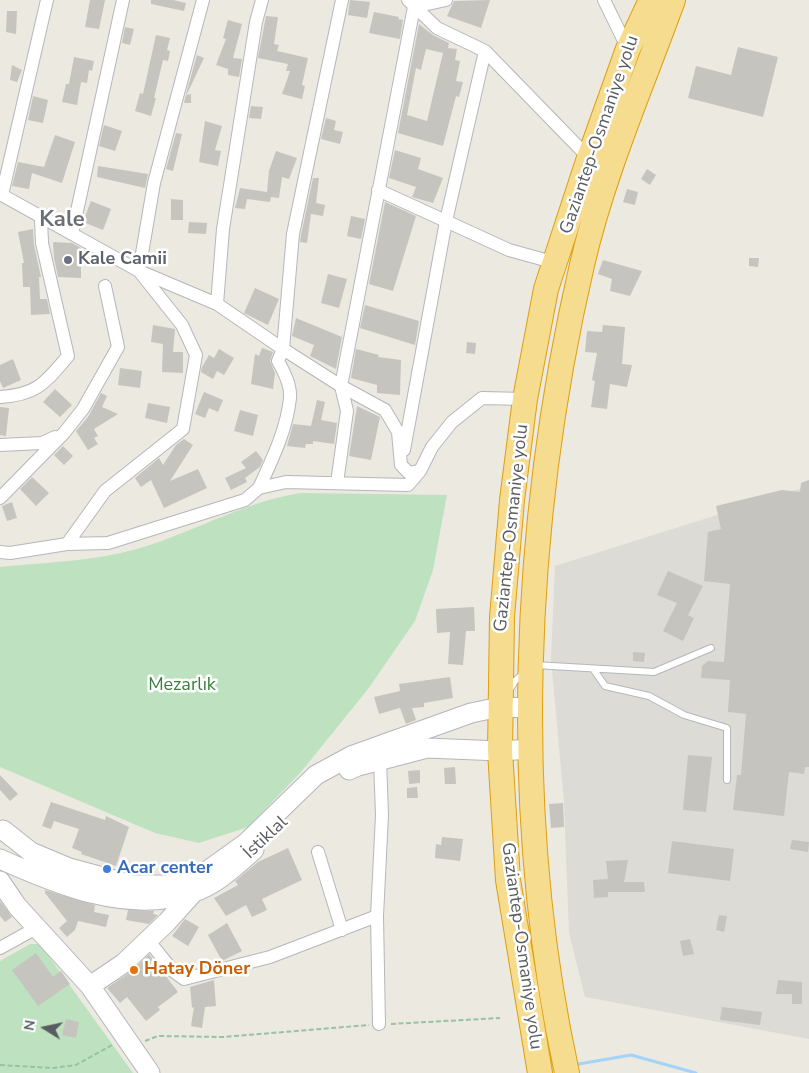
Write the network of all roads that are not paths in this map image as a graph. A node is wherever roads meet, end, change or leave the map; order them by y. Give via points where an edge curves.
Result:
1 (47, 0) edge
2 (123, 0) edge
3 (203, 0) edge
4 (262, 0) edge
5 (342, 0) edge
6 (446, 0) edge
7 (604, 0) edge
8 (651, 0) edge
9 (673, 0) edge
10 (411, 3) edge
11 (628, 49) junction
12 (485, 51) junction
13 (589, 158) junction
14 (378, 190) junction
15 (1, 194) edge
16 (41, 219) junction
17 (446, 221) junction
18 (72, 234) junction
19 (556, 263) junction
20 (139, 271) junction
21 (105, 286) dead end
22 (217, 304) junction
23 (283, 349) junction
24 (341, 386) junction
25 (0, 397) edge
26 (525, 399) junction
27 (64, 433) junction
28 (0, 444) edge
29 (401, 465) junction
30 (420, 471) junction
31 (337, 483) junction
32 (259, 488) junction
33 (0, 498) edge
34 (67, 544) junction
35 (0, 552) edge
36 (711, 648) dead end
37 (532, 665) junction
38 (594, 670) junction
39 (500, 707) junction
40 (531, 708) junction
41 (531, 749) junction
42 (500, 751) junction
43 (380, 760) junction
44 (727, 780) dead end
45 (3, 845) edge
46 (318, 852) dead end
47 (0, 881) edge
48 (195, 892) junction
49 (377, 916) junction
50 (38, 927) junction
51 (342, 930) junction
52 (148, 940) junction
53 (0, 948) edge
54 (90, 986) junction
55 (379, 1024) road end
56 (150, 1073) edge
57 (540, 1073) edge
58 (566, 1073) edge

1 - 15 street
2 - 18 street
3 - 20 street via 154,183
4 - 22 street via 223,229
5 - 23 street via 293,234
6 - 10 street
7 - 11 street
8 - 11 highway, Gaziantep-Osmaniye yolu
9 - 37 highway, Gaziantep-Osmaniye yolu via 609,169 582,265 555,406 543,492 532,605
10 - 12 street via 437,28
10 - 14 street
11 - 13 highway, Gaziantep-Osmaniye yolu
12 - 13 street
12 - 17 street
13 - 19 highway, Gaziantep-Osmaniye yolu
14 - 17 street
14 - 24 street
15 - 16 street
16 - 18 street
16 - 25 street via 42,243 68,356 43,385 16,396
17 - 19 street via 510,250
17 - 29 street
18 - 20 street
19 - 26 highway, Gaziantep-Osmaniye yolu via 546,289
20 - 22 street
20 - 34 street via 182,325 196,355 183,429 105,491
21 - 27 street via 118,347 83,409
22 - 23 street
23 - 24 street
23 - 32 street via 278,361 286,376 290,397 277,447
24 - 29 street via 385,410 398,432
24 - 31 street via 347,411
26 - 30 street via 482,398 452,422 432,447
26 - 39 highway, Gaziantep-Osmaniye yolu via 502,617
27 - 28 street via 42,443
27 - 33 street
29 - 30 street via 409,473
30 - 31 street via 408,485
31 - 32 street via 286,482
32 - 34 street via 245,500 108,543
34 - 35 street
36 - 38 lane via 654,672
37 - 38 lane
37 - 39 lane via 514,681
37 - 40 highway, Gaziantep-Osmaniye yolu
38 - 44 lane via 606,686 648,696 684,715 727,728
39 - 40 street
39 - 42 highway, Gaziantep-Osmaniye yolu
39 - 45 street via 351,756 316,775 246,843 208,871 168,885 132,885
40 - 41 highway, Gaziantep-Osmaniye yolu
41 - 42 street, İstiklal
41 - 58 highway, Gaziantep-Osmaniye yolu via 537,890 555,1022
42 - 43 street, İstiklal via 427,748
42 - 57 highway, Gaziantep-Osmaniye yolu via 508,880
43 - 48 street, İstiklal via 358,766 320,786 232,870
43 - 49 street via 382,815
45 - 48 street, İstiklal via 45,878 105,897 160,900
45 - 50 street via 27,908
46 - 51 street
47 - 50 street via 17,906
48 - 52 street
49 - 51 street
49 - 55 street
50 - 53 street
50 - 54 street
51 - 52 street via 270,957 184,980
52 - 54 street via 124,963
54 - 56 street

